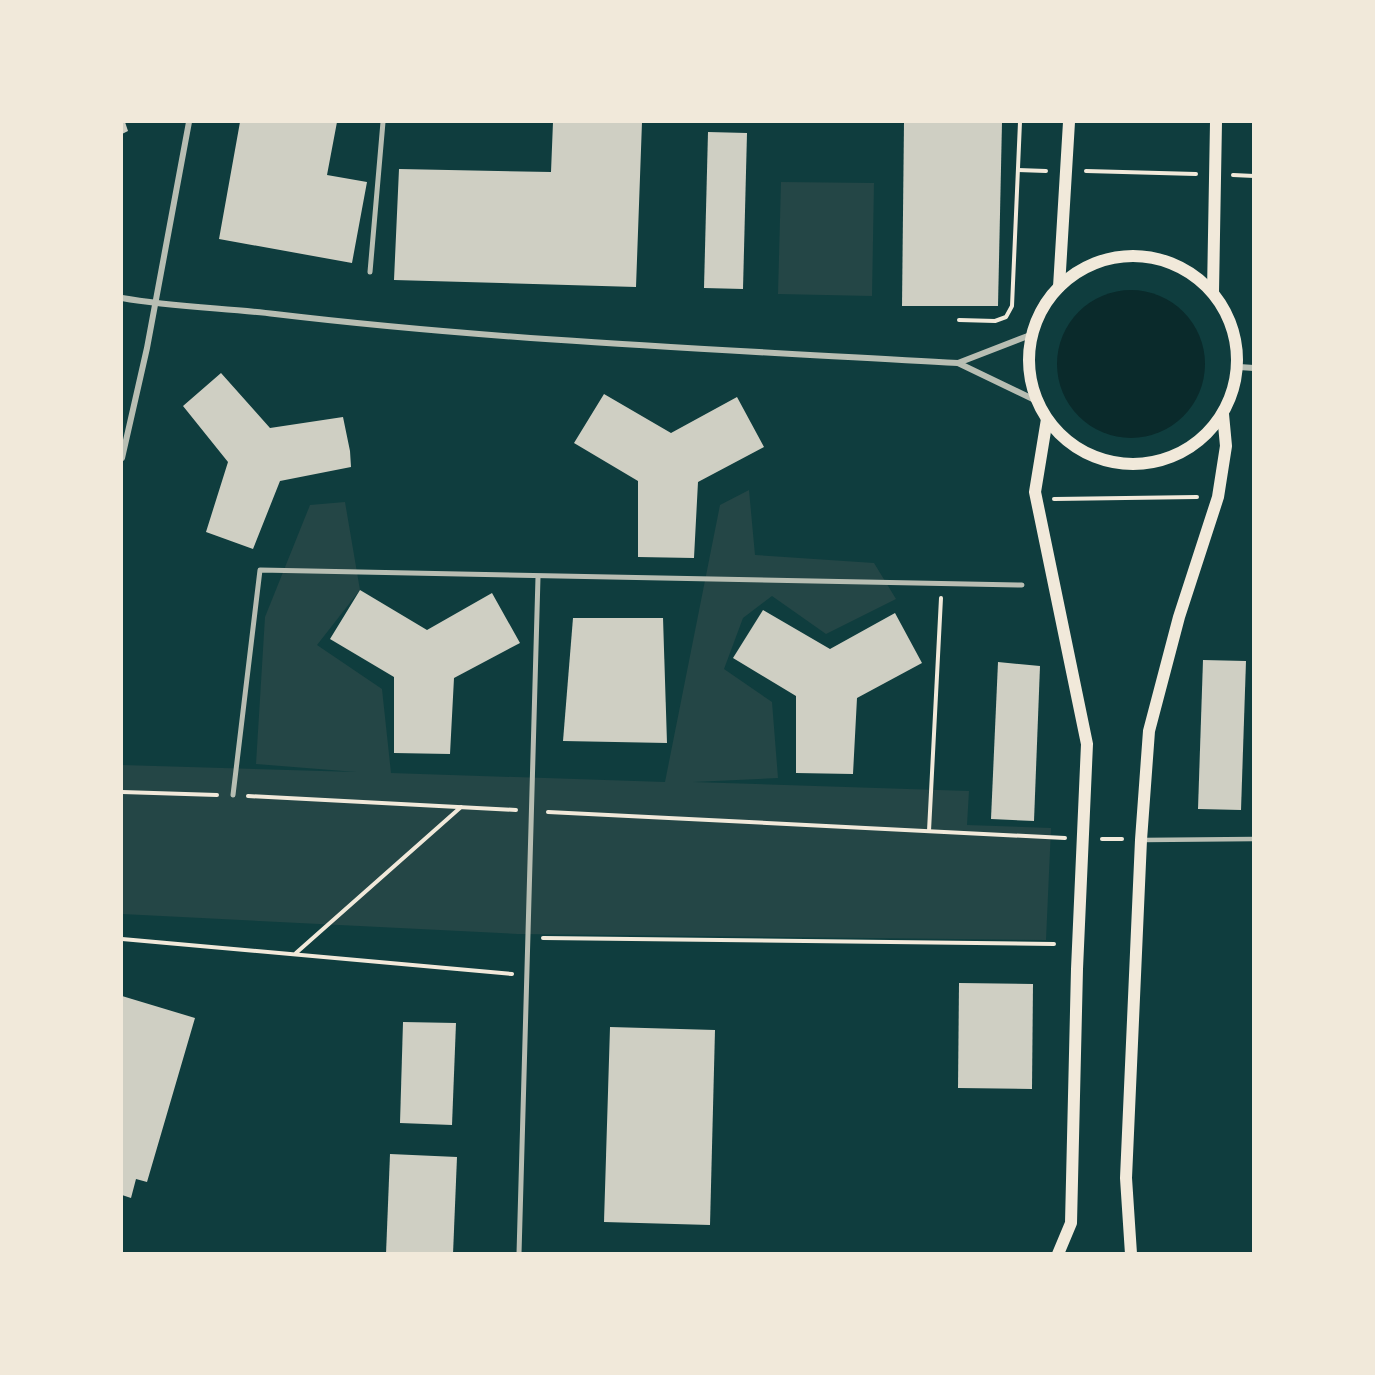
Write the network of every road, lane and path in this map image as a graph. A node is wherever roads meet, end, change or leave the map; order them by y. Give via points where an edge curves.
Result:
1 (189, 122) edge
2 (383, 122) edge
3 (1020, 122) edge
4 (1069, 122) edge
5 (1216, 122) edge
6 (1018, 170) junction
7 (1068, 171) junction
8 (1215, 174) junction
9 (370, 272) dead end
10 (1059, 287) junction
11 (1213, 291) junction
12 (122, 298) edge
13 (155, 304) junction
14 (959, 320) dead end
15 (1033, 334) junction
16 (958, 363) junction
17 (1239, 367) junction
18 (1254, 368) edge
19 (1037, 400) junction
20 (1223, 414) junction
21 (1047, 419) junction
22 (122, 458) edge
23 (1218, 497) junction
24 (1036, 499) junction
25 (538, 576) junction
26 (942, 585) junction
27 (1022, 585) dead end
28 (122, 792) edge
29 (233, 795) junction
30 (461, 807) junction
31 (530, 811) junction
32 (929, 831) junction
33 (1083, 839) junction
34 (1254, 839) edge
35 (1141, 840) junction
36 (527, 938) junction
37 (122, 939) edge
38 (1054, 944) dead end
39 (295, 954) junction
40 (526, 975) junction
41 (519, 1254) edge
42 (1058, 1254) edge
43 (1131, 1254) edge

1 - 13 street
2 - 9 street
3 - 6 path
4 - 7 main road
5 - 8 main road
6 - 7 path
6 - 14 path via 1012,306 1006,317 995,321
7 - 8 path
7 - 10 main road
8 - 11 main road
10 - 11 main road via 1087,267 1120,256 1154,257 1187,269
10 - 15 main road via 1043,309
11 - 17 main road via 1233,328
12 - 13 street
13 - 16 street via 225,308 395,329
13 - 22 street
15 - 16 street
15 - 19 main road via 1028,361
16 - 19 street
17 - 18 street
17 - 20 main road
19 - 21 main road
20 - 21 main road via 1195,445 1157,462 1116,463 1077,448
20 - 23 main road via 1226,446
21 - 24 main road
23 - 24 path
23 - 35 main road via 1179,617 1149,731
24 - 33 main road via 1087,744
25 - 26 street
25 - 29 street via 260,570
25 - 31 street
26 - 27 street
26 - 32 path
28 - 29 path
29 - 30 path
30 - 31 path
30 - 39 path
31 - 32 path
31 - 36 street
32 - 33 path
33 - 35 path
33 - 42 main road via 1071,1223
34 - 35 lane
35 - 43 main road via 1126,1178
36 - 38 path
36 - 40 street
37 - 39 path
39 - 40 path
40 - 41 street

